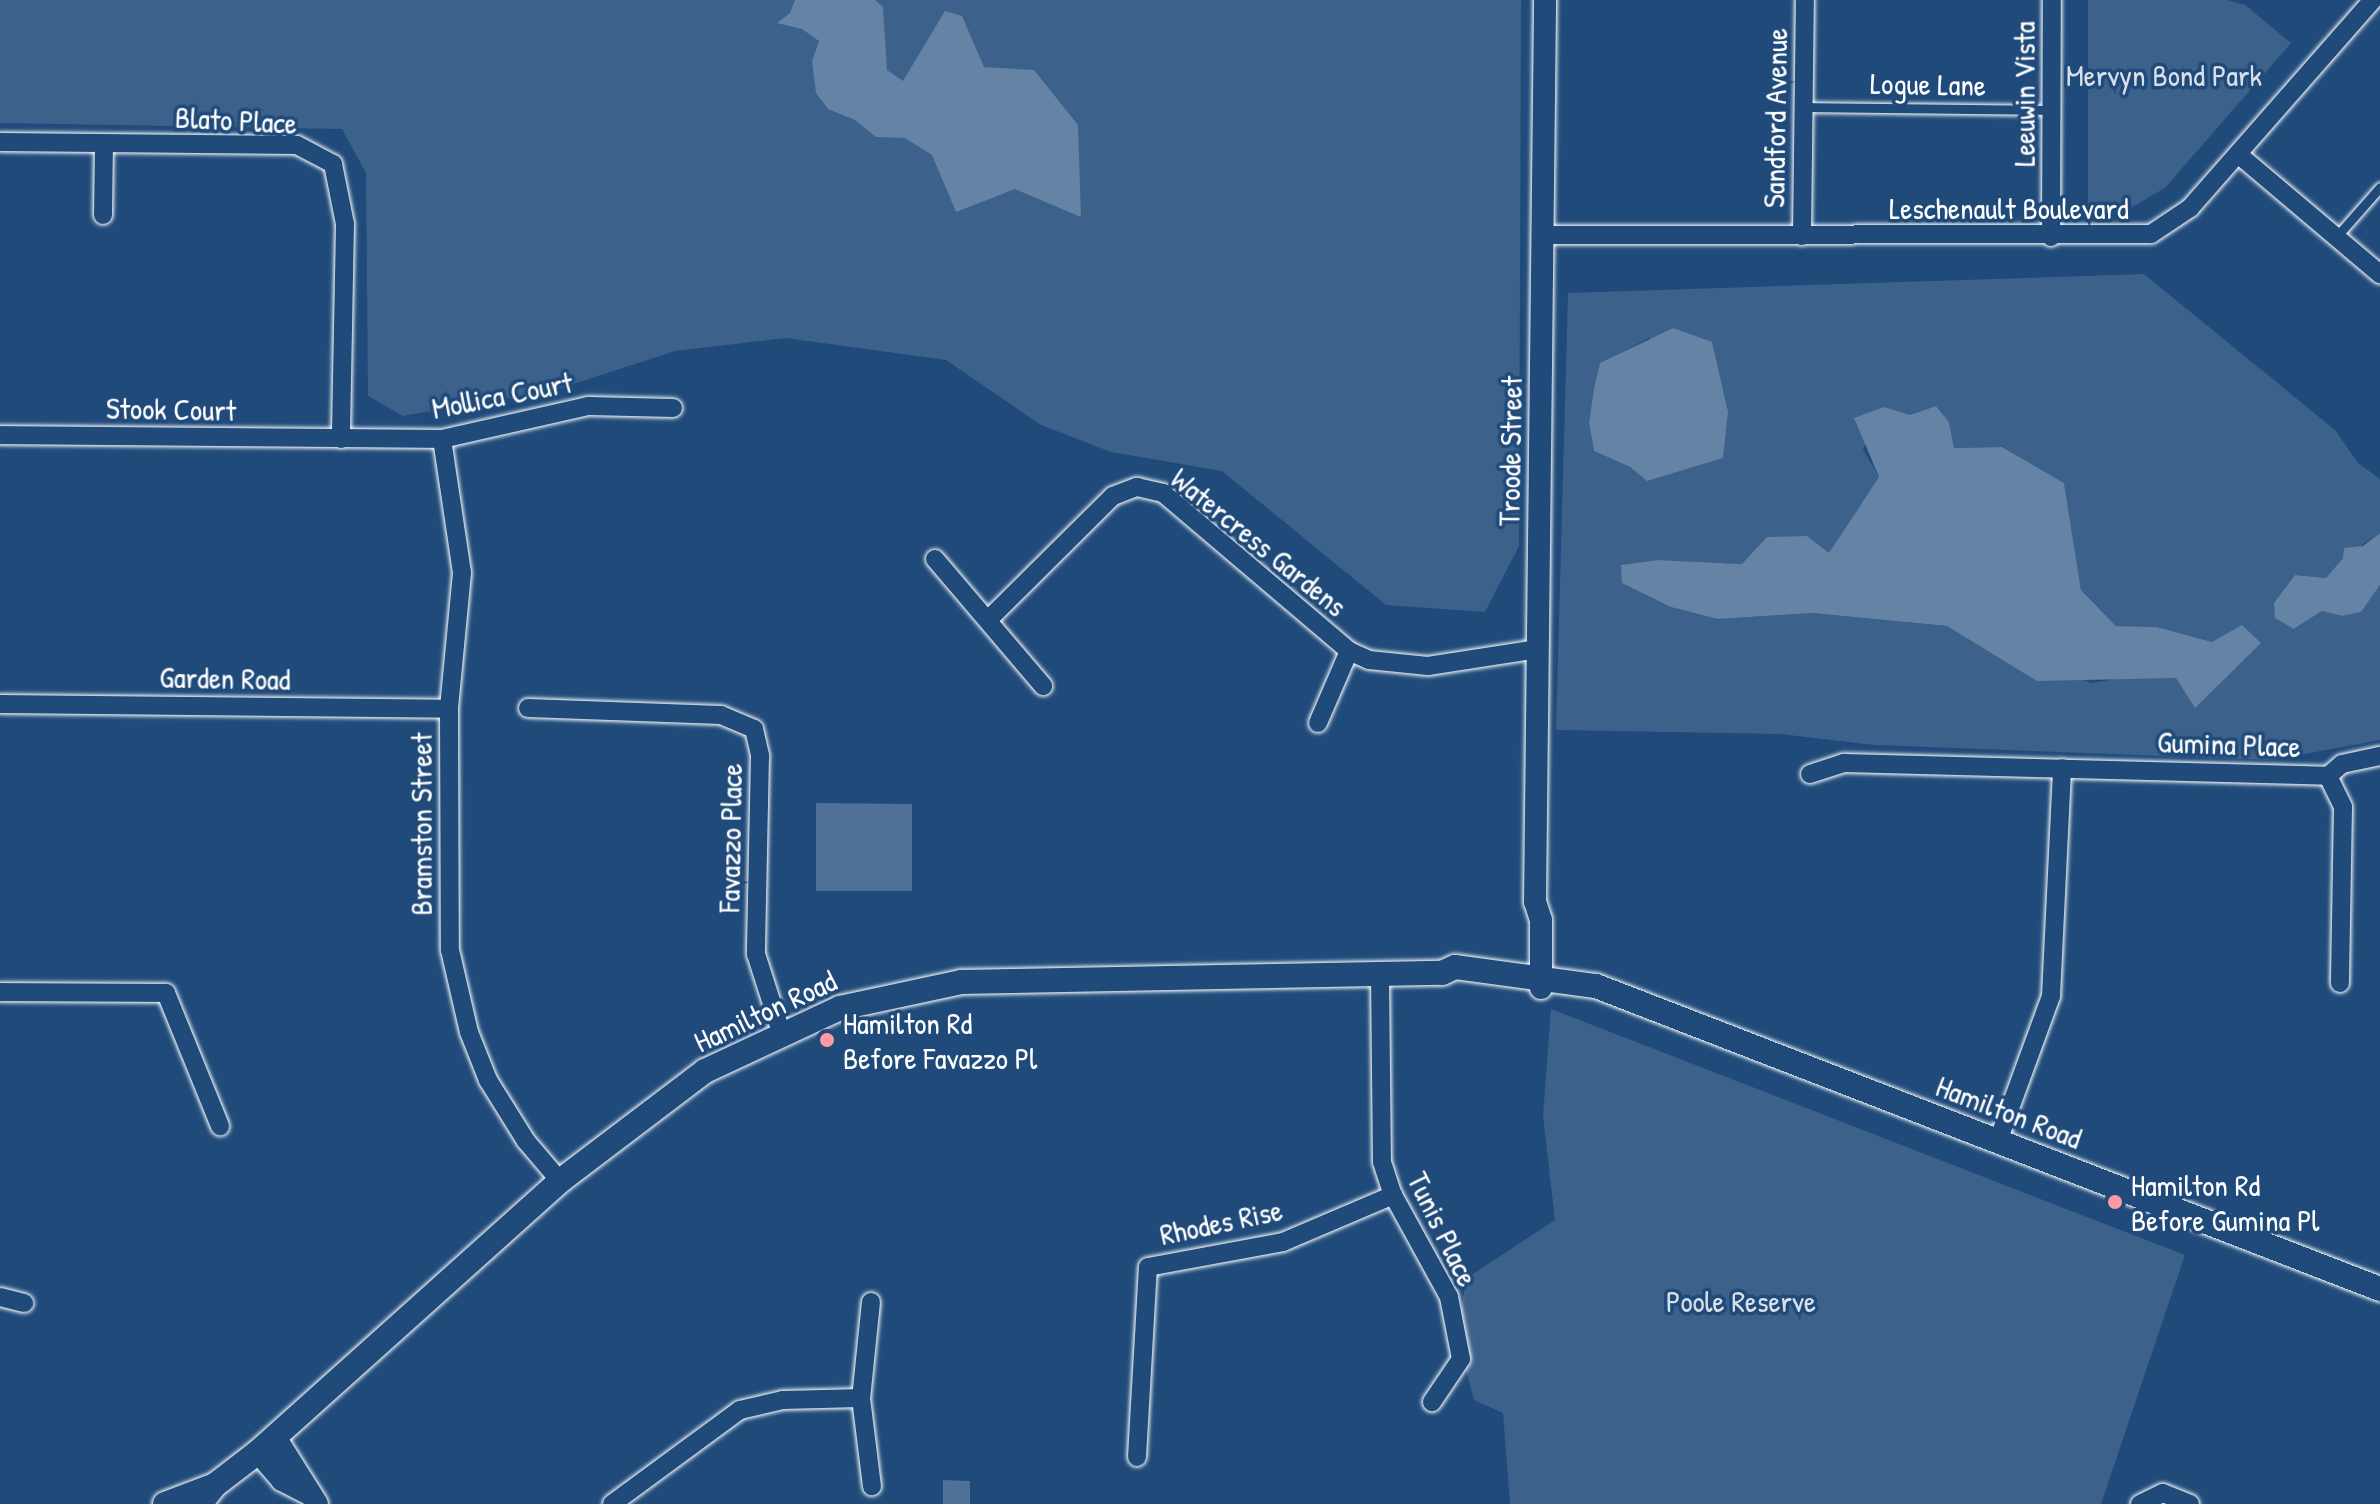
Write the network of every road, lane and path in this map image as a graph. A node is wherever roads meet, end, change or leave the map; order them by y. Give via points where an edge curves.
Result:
1 (1545, 0) edge
2 (1805, 0) edge
3 (2052, 0) edge
4 (2373, 0) edge
5 (1803, 107) junction
6 (2053, 110) junction
7 (0, 142) edge
8 (104, 144) junction
9 (2239, 155) junction
10 (2380, 187) edge
11 (103, 215) dead end
12 (1542, 235) junction
13 (1802, 236) junction
14 (2337, 236) junction
15 (2051, 237) junction
16 (2380, 274) edge
17 (673, 408) dead end
18 (0, 435) edge
19 (341, 439) junction
20 (442, 439) junction
21 (935, 559) dead end
22 (990, 618) junction
23 (1538, 649) junction
24 (1349, 651) junction
25 (1043, 686) dead end
26 (0, 704) edge
27 (528, 708) dead end
28 (449, 709) junction
29 (1318, 723) dead end
30 (2380, 756) edge
31 (2062, 768) junction
32 (1810, 774) dead end
33 (2328, 776) junction
34 (1380, 975) junction
35 (1533, 980) junction
36 (2340, 983) dead end
37 (0, 992) edge
38 (781, 1032) junction
39 (220, 1126) dead end
40 (1998, 1141) junction
41 (560, 1181) junction
42 (1393, 1195) junction
43 (2380, 1289) edge
44 (0, 1297) edge
45 (871, 1302) dead end
46 (24, 1303) dead end
47 (861, 1398) junction
48 (1432, 1402) dead end
49 (267, 1445) junction
50 (1137, 1457) dead end
51 (872, 1486) dead end
52 (207, 1494) edge
53 (313, 1499) edge
54 (165, 1504) edge
55 (612, 1504) edge
56 (2140, 1504) edge
57 (2190, 1504) edge

1 - 12 street, Troode Street
2 - 5 street, Sandford Avenue
3 - 6 street, Leeuwin Vista
4 - 9 street, Leschenault Boulevard
5 - 6 lane, Logue Lane
5 - 13 street, Sandford Avenue
6 - 15 street, Leeuwin Vista
7 - 8 street, Blato Place
8 - 11 street
8 - 19 street, Blato Place via 297,145 333,164 345,224
9 - 14 street
9 - 15 street, Leschenault Boulevard via 2165,228 2133,237
10 - 14 lane
12 - 13 street, Leschenault Boulevard
12 - 23 street, Troode Street
13 - 15 street, Leschenault Boulevard
14 - 16 street
17 - 20 street, Mollica Court via 589,406
18 - 19 street, Stook Court
19 - 20 street, Mollica Court
20 - 28 street, Bramston Street via 462,573
21 - 22 street
22 - 24 street, Watercress Gardens via 1113,496 1137,487 1163,493
22 - 25 street
23 - 24 street, Watercress Gardens via 1428,666 1382,662
23 - 35 street, Troode Street via 1535,902 1527,921
24 - 29 street
26 - 28 street, Garden Road
27 - 38 street, Favazzo Place via 721,715 754,729 760,756 756,954
28 - 41 street, Bramston Street via 450,950 459,997 488,1080 507,1114
30 - 33 street via 2342,764
31 - 32 street, Gumina Place via 1844,763
31 - 33 street, Gumina Place
31 - 40 street via 2051,996
33 - 36 street, Gumina Place via 2343,807
34 - 35 main road, Hamilton Road via 1442,973 1455,982
34 - 38 main road, Hamilton Road via 961,982 882,996
34 - 42 street, Tunis Place via 1379,1133
35 - 40 main road, Hamilton Road via 1592,997 1614,995
37 - 39 street via 166,993
38 - 41 main road, Hamilton Road via 705,1071
40 - 43 main road, Hamilton Road
41 - 49 main road, Hamilton Road
42 - 48 street, Tunis Place via 1449,1297 1461,1359
42 - 50 street, Rhodes Rise via 1283,1242 1148,1267
44 - 46 street
45 - 47 street
47 - 51 street
47 - 55 street via 783,1400 740,1410
49 - 52 main road, Hamilton Road
49 - 53 street via 282,1480
52 - 54 main road, Hamilton Road
56 - 57 street via 2163,1493

